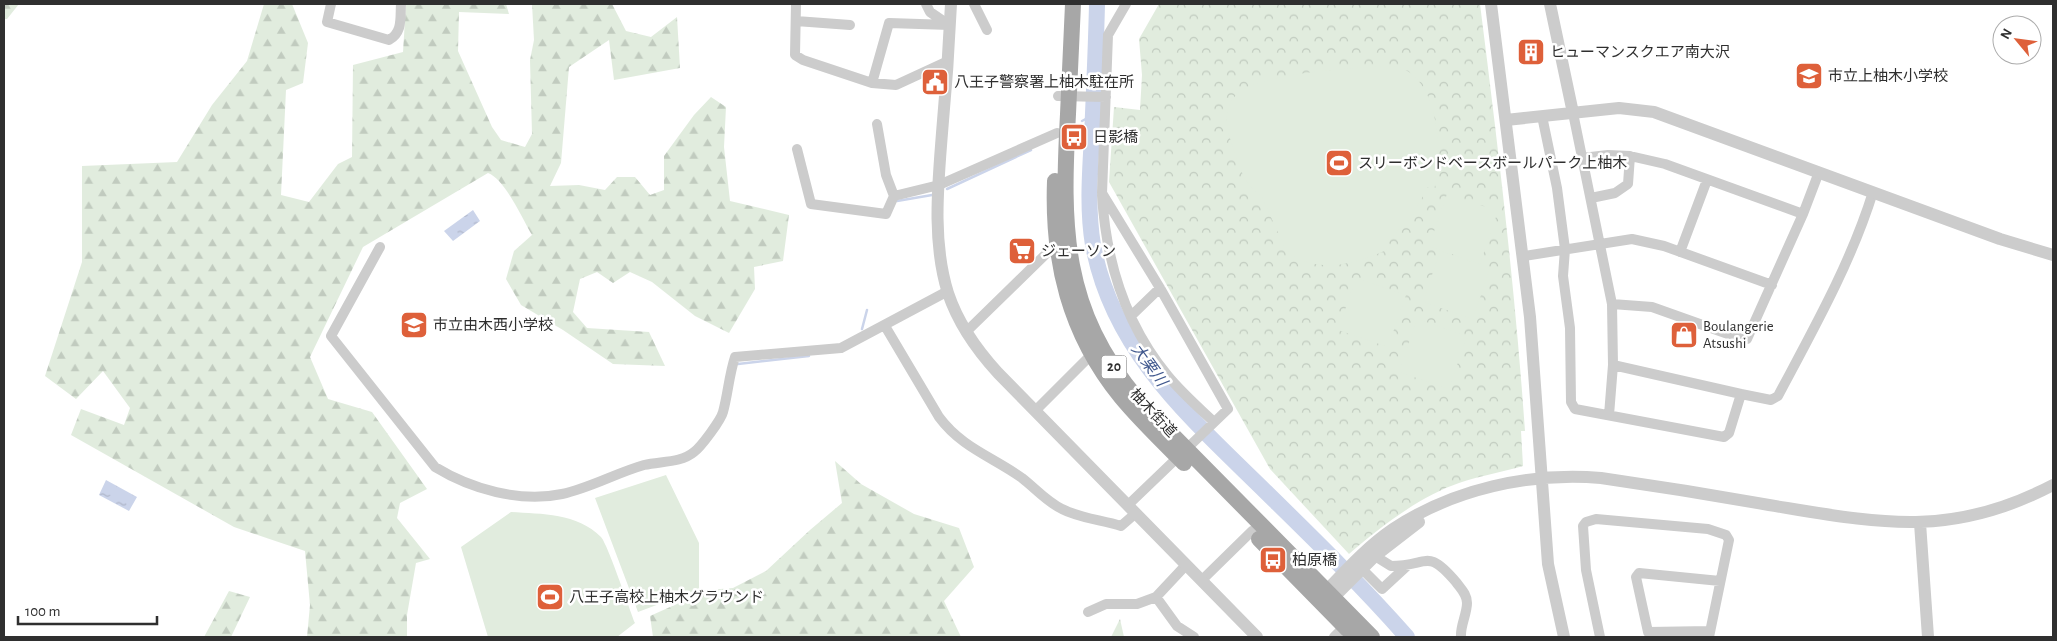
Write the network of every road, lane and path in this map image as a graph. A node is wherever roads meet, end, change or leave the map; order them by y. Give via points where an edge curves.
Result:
1 (331, 4) edge
2 (401, 4) edge
3 (796, 4) edge
4 (926, 4) edge
5 (951, 4) edge
6 (974, 4) edge
7 (1062, 4) edge
8 (1073, 4) edge
9 (1126, 4) edge
10 (1491, 4) edge
11 (1550, 4) edge
12 (796, 21) junction
13 (850, 24) dead end
14 (950, 25) junction
15 (987, 30) dead end
16 (948, 61) junction
17 (872, 83) junction
18 (1070, 96) junction
19 (1105, 97) junction
20 (1573, 113) junction
21 (1542, 116) junction
22 (1506, 120) junction
23 (877, 124) dead end
24 (1057, 133) junction
25 (797, 149) dead end
26 (1630, 156) junction
27 (1582, 158) junction
28 (1819, 172) junction
29 (1707, 180) junction
30 (939, 185) junction
31 (1873, 192) junction
32 (1102, 193) junction
33 (894, 196) junction
34 (1591, 198) junction
35 (1803, 214) junction
36 (1600, 242) junction
37 (380, 247) dead end
38 (1056, 248) junction
39 (1565, 249) junction
40 (1680, 252) junction
41 (2053, 255) edge
42 (1524, 256) junction
43 (1772, 285) junction
44 (1160, 288) junction
45 (948, 291) junction
46 (1612, 304) junction
47 (1131, 316) junction
48 (885, 326) junction
49 (966, 332) junction
50 (1092, 354) junction
51 (1613, 365) junction
52 (1741, 394) junction
53 (1035, 411) junction
54 (1609, 415) junction
55 (1212, 424) junction
56 (1187, 448) junction
57 (2053, 485) edge
58 (1448, 502) junction
59 (1132, 509) junction
60 (1920, 523) junction
61 (1252, 531) junction
62 (1375, 556) junction
63 (1409, 564) junction
64 (1186, 565) junction
65 (1357, 569) junction
66 (1202, 580) junction
67 (1720, 581) junction
68 (1156, 597) junction
69 (1326, 597) junction
70 (1088, 612) dead end
71 (1345, 634) edge
72 (1710, 634) edge
73 (1194, 637) edge
74 (1257, 637) edge
75 (1372, 637) edge
76 (1461, 637) edge
77 (1564, 637) edge
78 (1600, 637) edge
79 (1928, 637) edge

1 - 2 street via 327,22 389,40 400,29
3 - 12 street
4 - 14 street via 930,12
5 - 14 street
6 - 15 street
7 - 18 main road, 柚木街道 / 20
8 - 18 main road, 柚木街道 / 20
9 - 19 street via 1108,35
10 - 22 street
11 - 20 street
12 - 13 street
12 - 17 street via 795,56
14 - 16 street
14 - 17 street via 888,23
16 - 17 street via 896,85
16 - 30 street
18 - 19 street
18 - 24 main road, 柚木街道 / 20
18 - 56 main road, 柚木街道 / 20 via 1066,234 1071,265 1086,314 1101,347 1121,378 1139,401
19 - 32 street
20 - 21 street
20 - 27 street
20 - 28 street via 1619,108 1654,112
21 - 22 street
21 - 39 street via 1557,188
22 - 42 street
23 - 33 street via 886,175
24 - 30 street
24 - 38 main road, 柚木街道 / 20
25 - 33 street via 811,204 886,214
26 - 27 street via 1608,154
26 - 29 street via 1665,164
26 - 34 street via 1628,184 1615,193
27 - 34 street
28 - 31 street
28 - 35 street
29 - 35 street
29 - 40 street
30 - 33 street
30 - 45 street via 939,245
31 - 41 street
31 - 52 street via 1826,304 1778,396 1771,400
32 - 44 street
32 - 47 street via 1110,260
34 - 36 street
35 - 43 street
36 - 39 street
36 - 40 street via 1632,239
36 - 46 street
37 - 48 street via 330,336 435,468 451,477 511,495 536,498 562,494 644,465 684,459 696,451 723,414 734,357 840,348
38 - 49 street via 1046,253
38 - 50 main road, 柚木街道 / 20 via 1068,299
39 - 42 street
39 - 54 street via 1563,276 1570,328 1571,402 1575,409
40 - 43 street
42 - 77 street via 1543,513 1550,578
43 - 46 street via 1747,339 1652,307
44 - 47 street
44 - 55 street via 1228,409
45 - 48 street
45 - 49 street
46 - 51 street
47 - 55 street via 1168,376
48 - 59 street via 946,427 975,451 1069,512 1121,526
49 - 53 street via 989,363
50 - 53 street
50 - 56 main road, 柚木街道 / 20 via 1121,398
51 - 52 street
51 - 54 street
52 - 54 street via 1729,433 1724,437
53 - 59 street
55 - 56 street
56 - 59 street
56 - 61 main road, 柚木街道 / 20
56 - 69 main road, 柚木街道 / 20
57 - 60 street via 1991,511
58 - 60 street via 1512,482 1586,477 1854,519
58 - 62 street
58 - 65 street via 1422,511 1392,530
59 - 64 street
60 - 79 street
61 - 66 street
61 - 69 main road, 柚木街道 / 20
62 - 63 street via 1391,566
62 - 65 street
63 - 65 street via 1382,589
63 - 76 street via 1425,559 1436,562 1465,593 1467,603
64 - 66 street
64 - 68 street
65 - 69 street
66 - 74 street
67 - 72 street
67 - 72 street via 1639,573 1636,577 1648,632
67 - 78 street via 1729,540 1726,535 1698,527 1609,520 1586,522 1583,526 1586,570
68 - 70 street via 1137,604 1106,604
68 - 73 street via 1177,626
69 - 71 main road, 柚木街道 / 20
69 - 75 main road, 柚木街道 / 20

